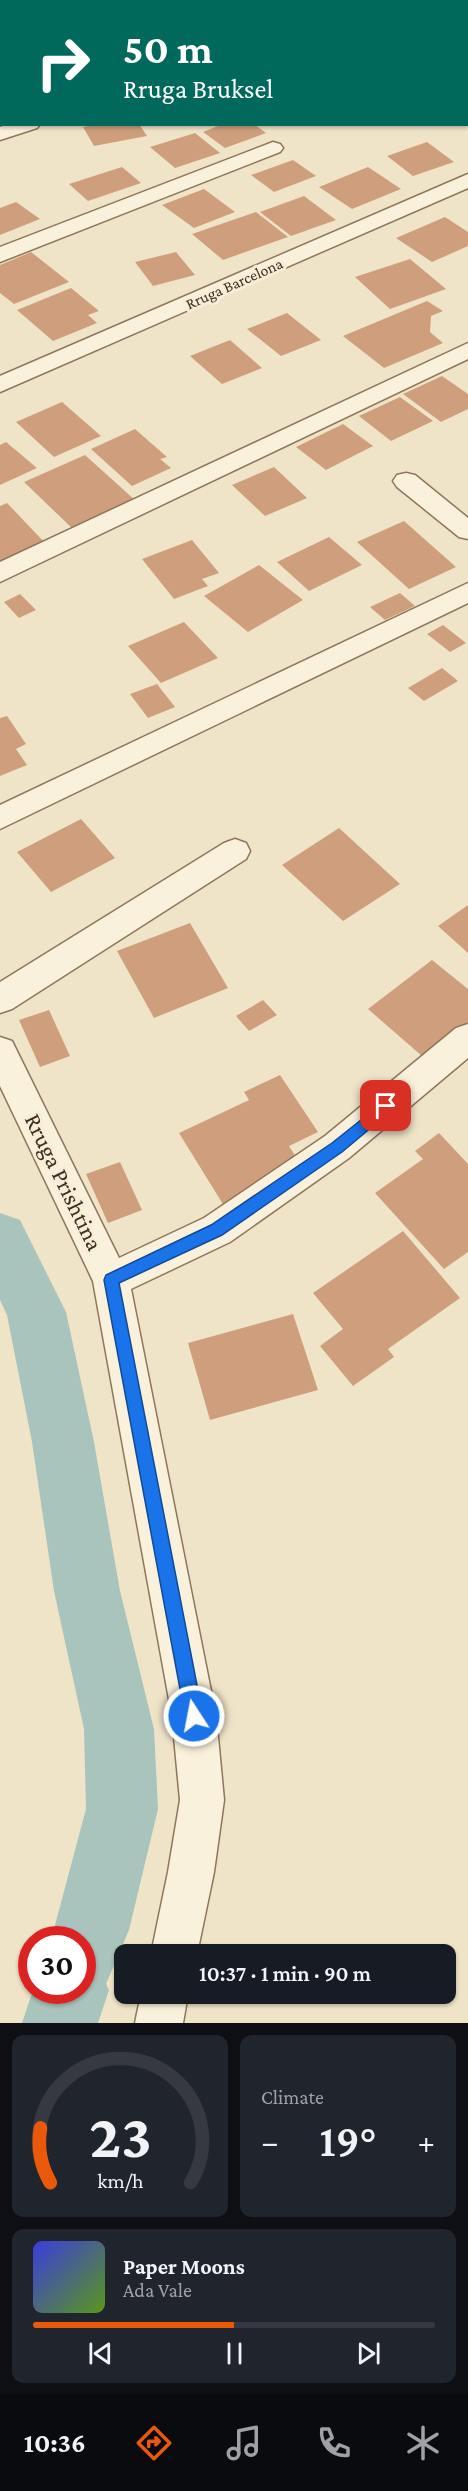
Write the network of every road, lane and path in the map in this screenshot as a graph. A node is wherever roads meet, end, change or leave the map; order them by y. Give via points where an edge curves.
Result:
1 (24, 126) edge
2 (0, 134) edge
3 (273, 148) dead end
4 (468, 180) edge
5 (0, 255) edge
6 (468, 350) edge
7 (0, 385) edge
8 (406, 480) dead end
9 (468, 531) edge
10 (0, 573) edge
11 (468, 592) edge
12 (0, 818) edge
13 (235, 852) dead end
14 (0, 999) edge
15 (468, 1038) edge
16 (0, 1051) edge
17 (111, 1280) junction
18 (176, 1944) edge
19 (163, 2004) edge
20 (159, 2023) edge

1 - 2 street
3 - 5 street
4 - 7 street, Rruga Barcelona
6 - 10 street
8 - 9 street
11 - 12 street
13 - 14 street
15 - 17 street via 337,1147 217,1230
16 - 17 street, Rruga Prishtina
17 - 18 street, Rruga Prishtina via 192,1705 202,1800
19 - 20 street

